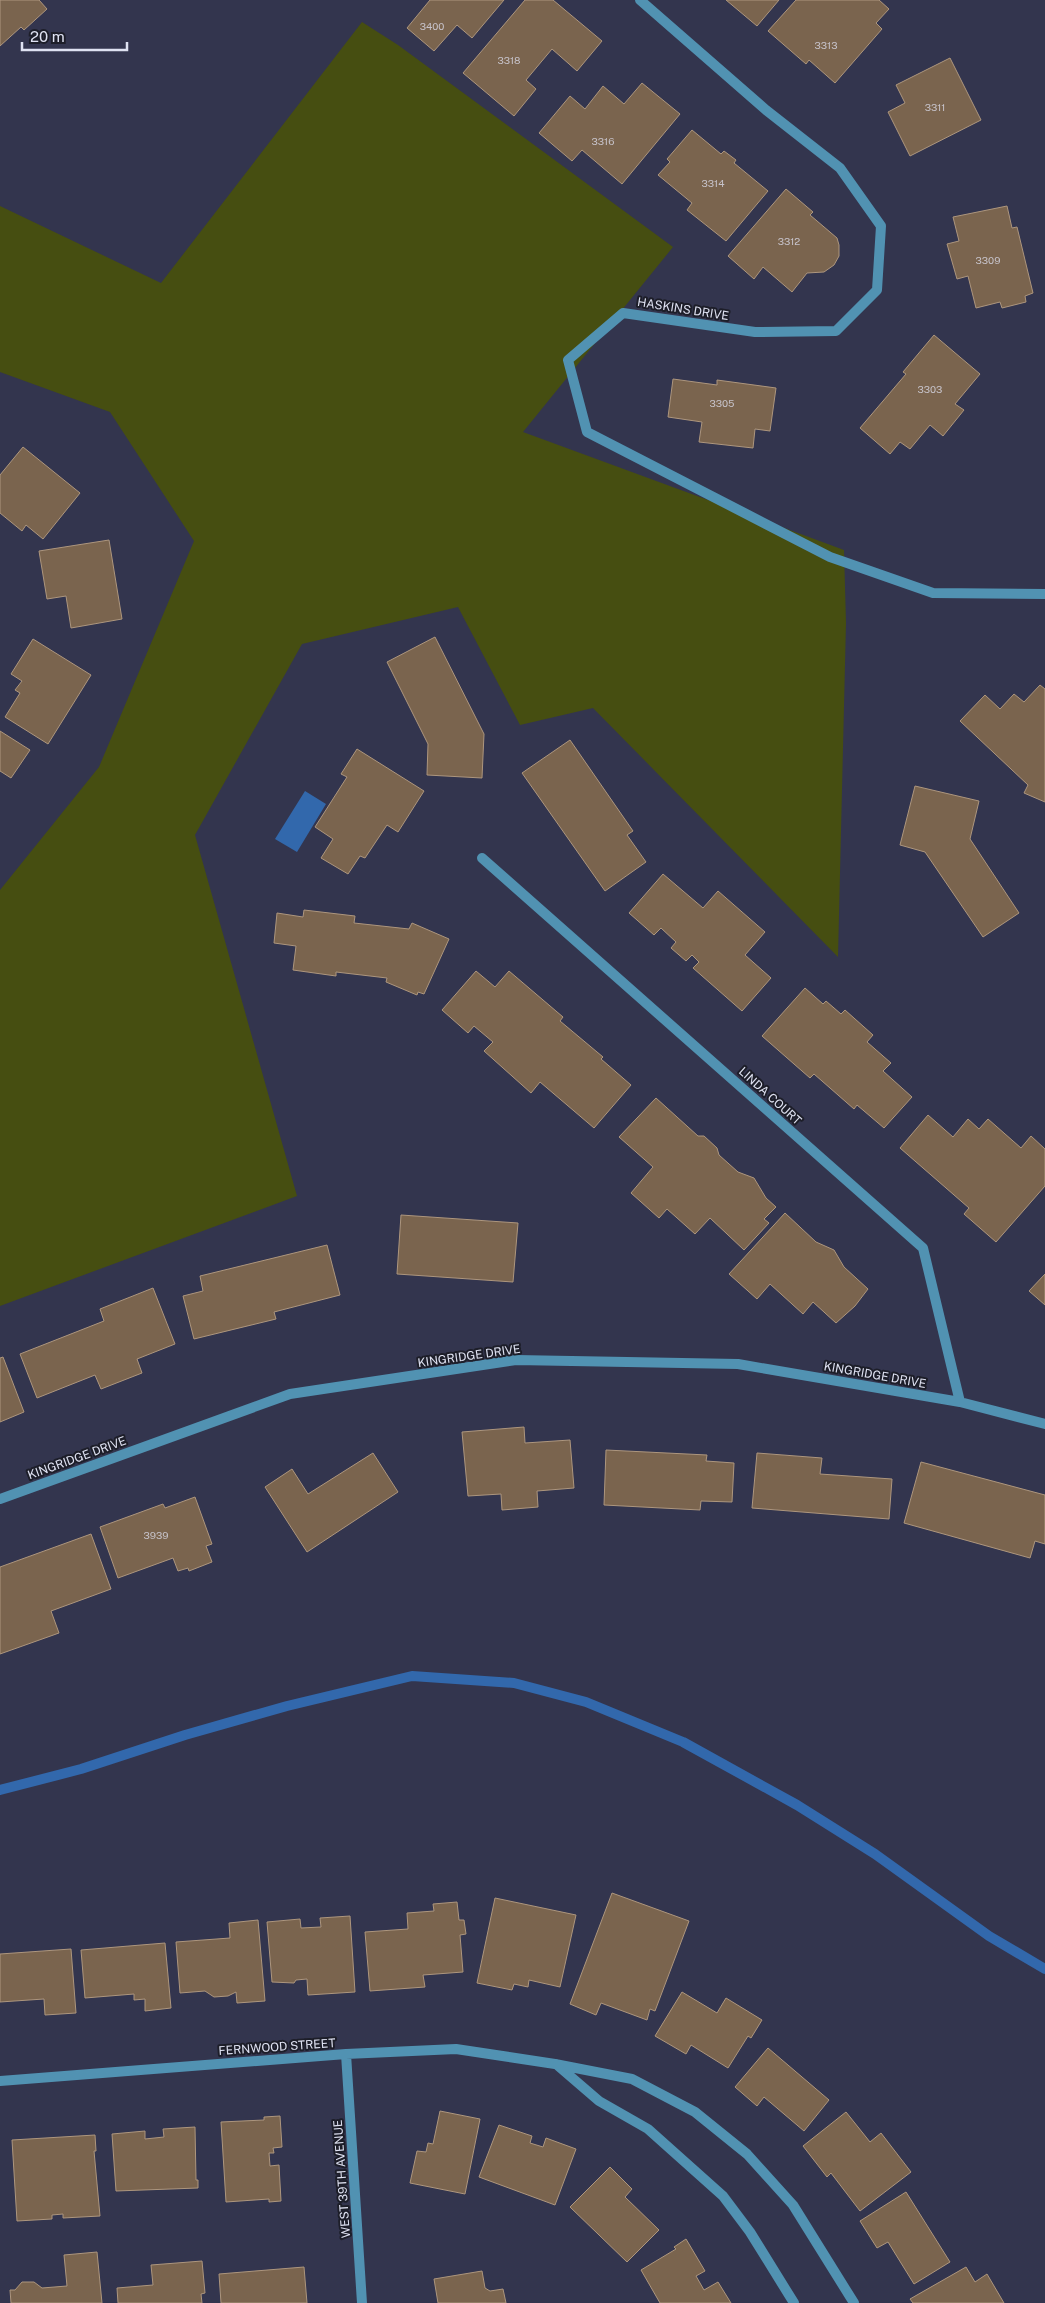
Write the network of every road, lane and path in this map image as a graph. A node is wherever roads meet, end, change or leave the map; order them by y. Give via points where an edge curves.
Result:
1 (640, 0) edge
2 (1045, 594) edge
3 (482, 858) dead end
4 (960, 1402) junction
5 (1045, 1424) edge
6 (0, 1499) edge
7 (346, 2054) junction
8 (555, 2064) junction
9 (0, 2081) edge
10 (362, 2303) edge
11 (794, 2303) edge
12 (854, 2303) edge

1 - 2 street, HASKINS DRIVE via 766,110 840,168 881,226 878,290 836,331 755,332 623,312 568,360 587,432 830,557 933,593
3 - 4 street, LINDA COURT via 923,1248
4 - 5 street, KINGRIDGE DRIVE
4 - 6 street, KINGRIDGE DRIVE via 738,1364 516,1360 290,1394
7 - 8 street, FERNWOOD STREET via 456,2049
7 - 9 street, FERNWOOD STREET
7 - 10 street, WEST 39TH AVENUE
8 - 11 street via 599,2101 648,2129 723,2196 750,2232
8 - 12 street, FERNWOOD STREET via 632,2079 695,2112 747,2154 793,2205

